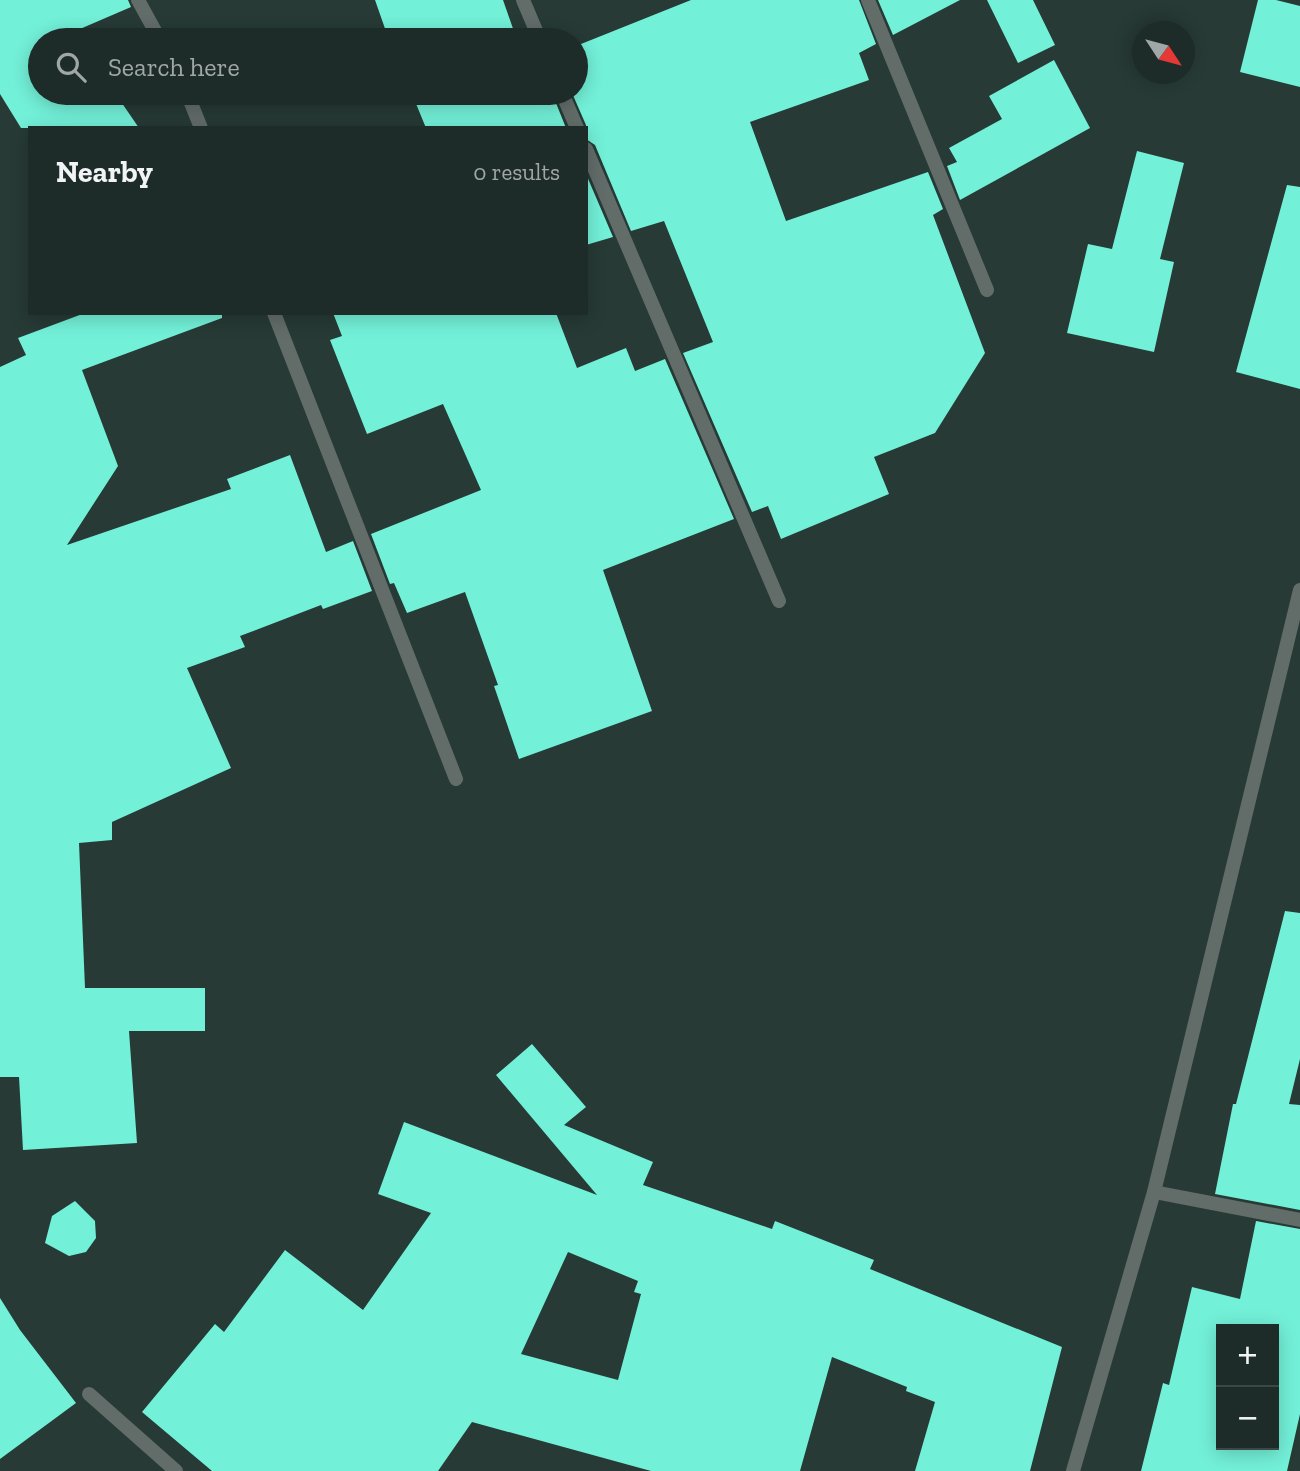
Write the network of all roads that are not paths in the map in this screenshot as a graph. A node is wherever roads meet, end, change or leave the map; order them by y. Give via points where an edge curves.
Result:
1 (138, 0) edge
2 (523, 0) edge
3 (868, 0) edge
4 (153, 28) edge
5 (535, 28) edge
6 (192, 105) edge
7 (567, 105) edge
8 (200, 126) edge
9 (576, 126) edge
10 (588, 154) edge
11 (987, 290) dead end
12 (275, 315) edge
13 (1300, 590) edge
14 (779, 601) dead end
15 (456, 779) dead end
16 (1154, 1192) junction
17 (1300, 1220) edge
18 (89, 1394) dead end
19 (176, 1471) edge
20 (1073, 1471) edge

1 - 4 street
2 - 5 street
3 - 11 street
6 - 8 street
7 - 9 street
10 - 14 street
12 - 15 street
13 - 16 street
16 - 17 street
16 - 20 street
18 - 19 street

